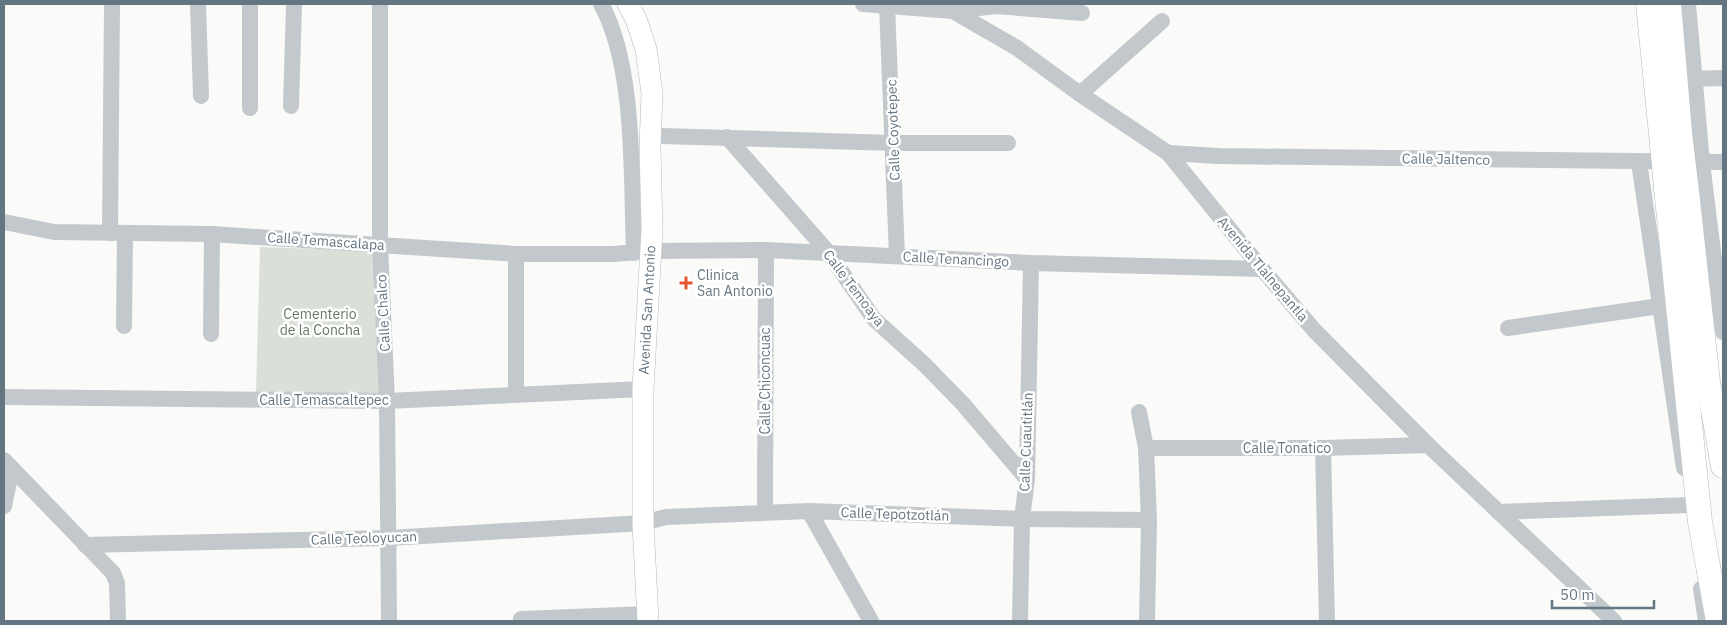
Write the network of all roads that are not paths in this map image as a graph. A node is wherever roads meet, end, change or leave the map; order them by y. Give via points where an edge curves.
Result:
1 (112, 4) edge
2 (198, 4) edge
3 (250, 4) edge
4 (294, 4) edge
5 (380, 4) edge
6 (601, 4) edge
7 (628, 4) edge
8 (863, 4) edge
9 (887, 4) edge
10 (1664, 5) edge
11 (954, 11) junction
12 (1082, 13) dead end
13 (1162, 21) dead end
14 (1723, 78) edge
15 (1694, 79) junction
16 (1080, 94) junction
17 (201, 96) dead end
18 (292, 106) dead end
19 (250, 108) dead end
20 (662, 136) dead end
21 (727, 137) junction
22 (893, 143) junction
23 (1008, 143) dead end
24 (1168, 153) junction
25 (1639, 162) junction
26 (1702, 162) junction
27 (1723, 162) edge
28 (1676, 185) junction
29 (4, 222) edge
30 (117, 233) junction
31 (212, 234) junction
32 (380, 245) junction
33 (766, 250) junction
34 (642, 252) junction
35 (828, 252) junction
36 (516, 254) junction
37 (897, 256) junction
38 (1031, 264) junction
39 (1262, 269) junction
40 (1660, 306) junction
41 (124, 326) dead end
42 (1508, 328) dead end
43 (1723, 332) edge
44 (211, 334) dead end
45 (643, 389) junction
46 (516, 394) junction
47 (4, 398) edge
48 (387, 401) junction
49 (1139, 412) dead end
50 (1428, 446) junction
51 (1146, 448) junction
52 (1323, 448) junction
53 (8, 464) edge
54 (1723, 466) edge
55 (1027, 479) junction
56 (1689, 505) junction
57 (4, 506) edge
58 (809, 511) junction
59 (765, 512) junction
60 (1498, 512) junction
61 (1022, 520) junction
62 (1148, 520) junction
63 (643, 522) junction
64 (389, 538) junction
65 (85, 545) junction
66 (648, 618) edge
67 (521, 619) dead end
68 (118, 621) edge
69 (389, 621) edge
70 (871, 621) edge
71 (1020, 621) edge
72 (1147, 621) edge
73 (1327, 621) edge
74 (1614, 621) edge
75 (1706, 621) edge
76 (1718, 621) edge

1 - 30 street
2 - 17 street
3 - 19 street
4 - 18 street
5 - 32 street, Calle Chalco
6 - 34 street, Avenida San Antonio via 618,42
7 - 34 main road, Avenida San Antonio via 646,49 652,93 652,230
8 - 9 street, Avenida Tlalnepantla
9 - 11 street, Avenida Tlalnepantla
9 - 22 street, Calle Coyotepec
10 - 15 street
10 - 28 highway, bridge via 1670,133
11 - 12 street via 996,6
11 - 16 street, Avenida Tlalnepantla via 1017,48
13 - 16 street
14 - 15 street
15 - 26 street
16 - 24 street, Avenida Tlalnepantla
20 - 21 street
21 - 22 street
21 - 35 street, Calle Temoaya
22 - 23 street
22 - 37 street, Calle Coyotepec
24 - 25 street, Calle Jaltenco
24 - 39 street, Avenida Tlalnepantla
25 - 26 street, Calle Jaltenco
25 - 40 street
26 - 27 street, Calle Jaltenco
26 - 43 street
28 - 54 highway
28 - 76 highway via 1700,522
29 - 30 street, Calle Temascalapa via 54,232
30 - 31 street, Calle Temascalapa
30 - 41 street
31 - 32 street, Calle Temascalapa
31 - 44 street
32 - 36 street, Calle Temascalapa
32 - 48 street, Calle Chalco
33 - 34 street, Calle Tenancingo
33 - 35 street, Calle Tenancingo
33 - 59 street, Calle Chiconcuac
34 - 36 street, Calle Temascalapa
34 - 45 main road, Avenida San Antonio
35 - 37 street, Calle Tenancingo
35 - 55 street, Calle Temoaya via 874,319 925,364
36 - 46 street
37 - 38 street, Calle Tenancingo
38 - 39 street, Calle Tenancingo
38 - 55 street, Calle Cuautitlán
39 - 50 street, Avenida Tlalnepantla via 1314,330
40 - 42 street
40 - 56 street
45 - 46 street, Calle Temascaltepec
45 - 63 main road, Avenida San Antonio
46 - 48 street, Calle Temascaltepec
47 - 48 street, Calle Temascaltepec
48 - 64 street, Calle Chalco
49 - 51 street
50 - 52 street, Calle Tonatico
50 - 60 street, Avenida Tlalnepantla
51 - 52 street, Calle Tonatico
51 - 62 street
52 - 73 street
53 - 57 street
53 - 65 street
55 - 61 street, Calle Cuautitlán
56 - 60 street
56 - 75 street
58 - 59 street, Calle Tepotzotlán
58 - 61 street, Calle Tepotzotlán
58 - 70 street
59 - 63 street, Calle Tepotzotlán via 666,517
60 - 74 street, Avenida Tlalnepantla
61 - 62 street, Calle Tepotzotlán
61 - 71 street, Calle Cuautitlán
62 - 72 street
63 - 64 street, Calle Teoloyucan
63 - 66 main road, Avenida San Antonio
64 - 65 street, Calle Teoloyucan
64 - 69 street, Calle Chalco
65 - 68 street via 116,578
66 - 67 street

